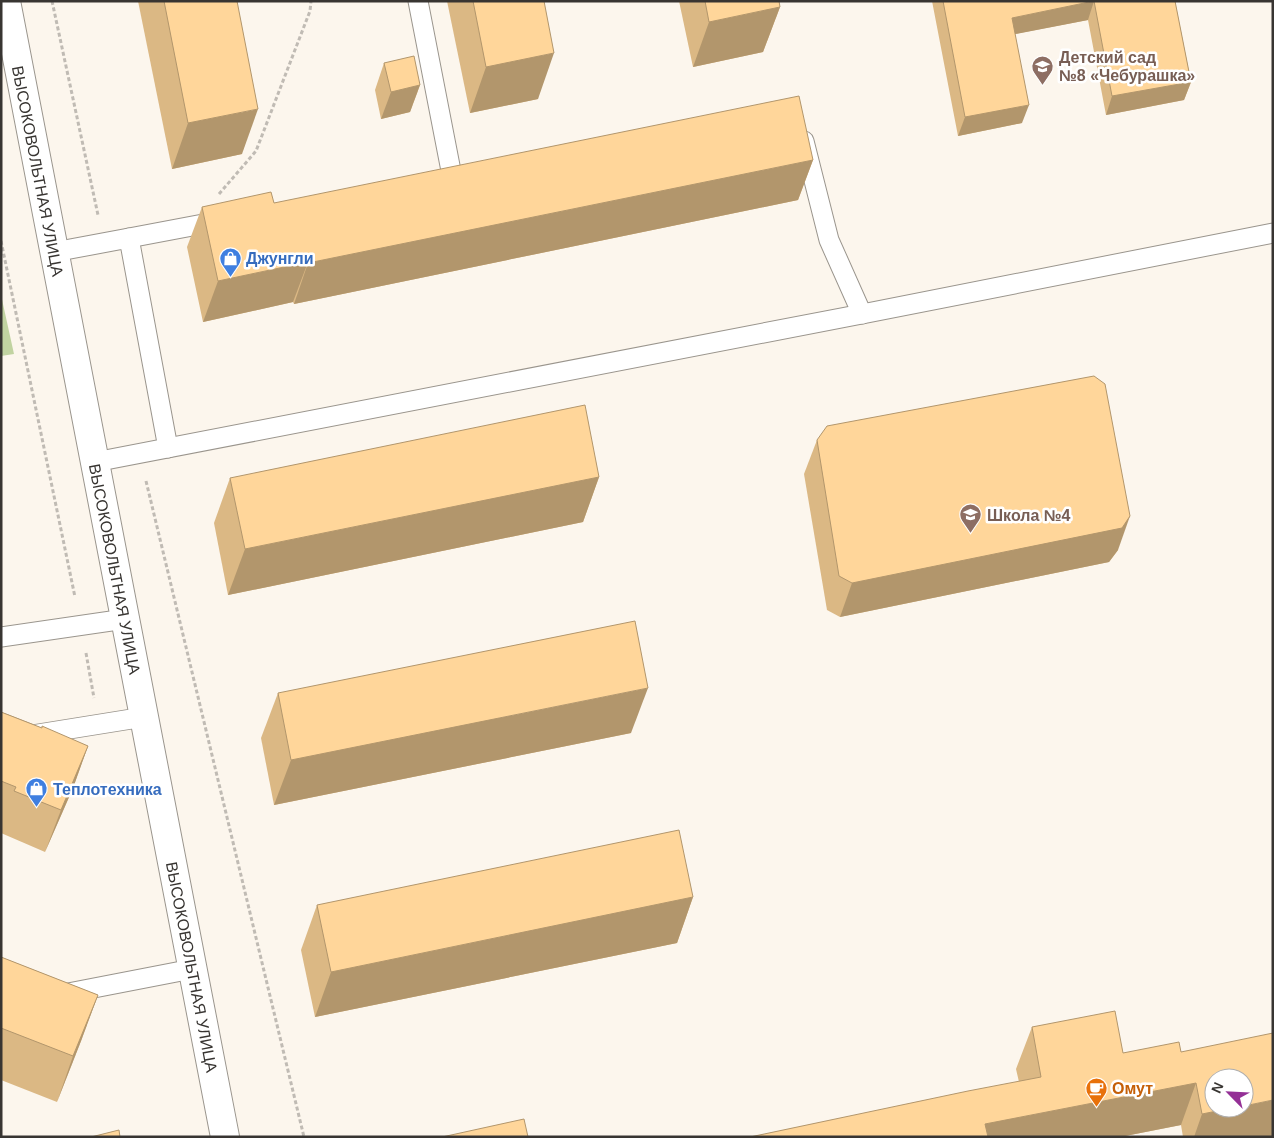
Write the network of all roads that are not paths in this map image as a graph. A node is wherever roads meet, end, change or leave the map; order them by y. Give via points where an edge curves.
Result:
1 (6, 1) edge
2 (418, 1) edge
3 (10, 64) edge
4 (802, 129) edge
5 (471, 172) edge
6 (452, 176) junction
7 (433, 179) edge
8 (238, 217) edge
9 (1273, 233) edge
10 (129, 238) junction
11 (54, 252) junction
12 (862, 314) junction
13 (168, 448) junction
14 (95, 462) junction
15 (125, 619) junction
16 (1, 637) edge
17 (144, 717) junction
18 (1, 723) edge
19 (192, 969) junction
20 (46, 987) edge
21 (225, 1137) edge

1 - 3 main road, ВЫСОКОВОЛЬТНАЯ УЛИЦА
2 - 6 lane
3 - 11 main road, ВЫСОКОВОЛЬТНАЯ УЛИЦА
4 - 12 lane via 829,240
5 - 6 lane
6 - 7 lane
8 - 10 lane
9 - 12 lane
10 - 11 lane
10 - 13 lane
11 - 14 main road, ВЫСОКОВОЛЬТНАЯ УЛИЦА
12 - 13 lane
13 - 14 lane
14 - 15 main road, ВЫСОКОВОЛЬТНАЯ УЛИЦА
15 - 16 lane
15 - 17 main road, ВЫСОКОВОЛЬТНАЯ УЛИЦА
17 - 18 lane via 32,735
17 - 19 main road, ВЫСОКОВОЛЬТНАЯ УЛИЦА
19 - 20 lane via 63,994
19 - 21 main road, ВЫСОКОВОЛЬТНАЯ УЛИЦА

